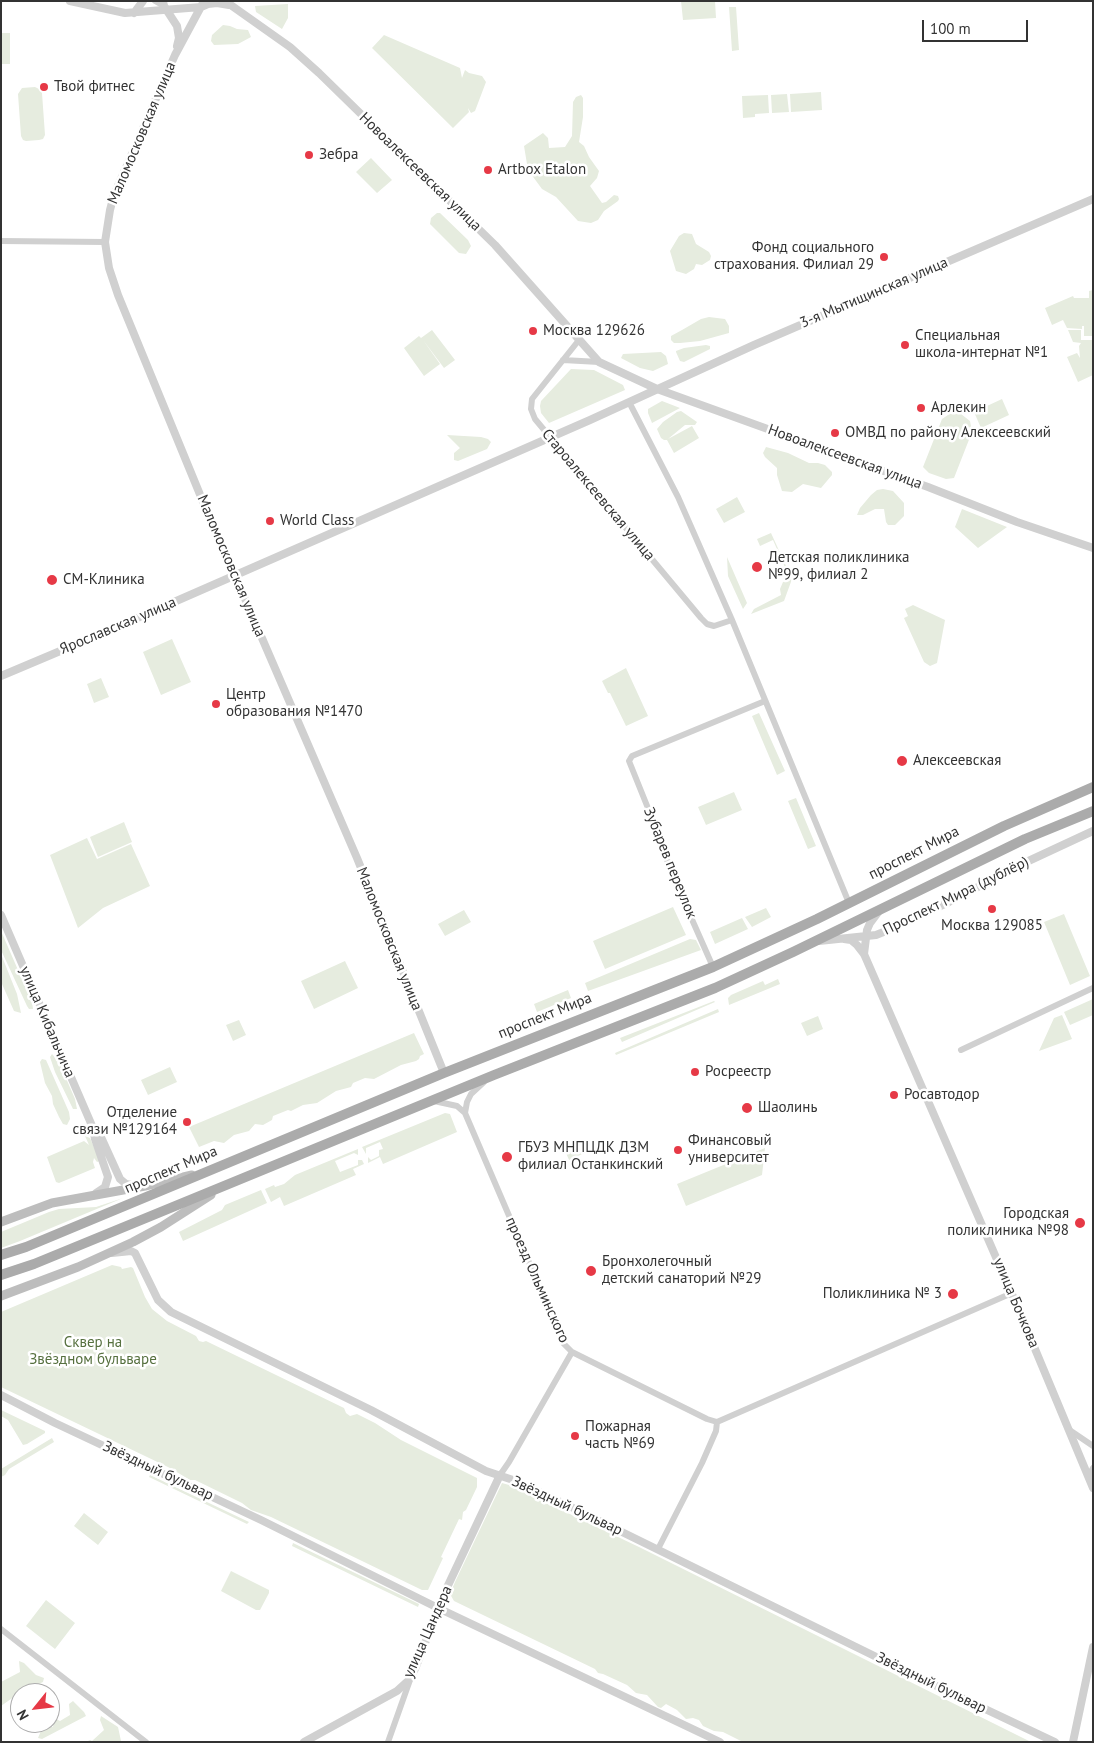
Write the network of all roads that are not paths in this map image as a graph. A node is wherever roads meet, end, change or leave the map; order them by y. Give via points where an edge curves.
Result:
1 (70, 1) edge
2 (143, 1) edge
3 (155, 1) edge
4 (204, 3) edge
5 (228, 3) edge
6 (165, 6) edge
7 (134, 13) junction
8 (175, 55) junction
9 (1093, 200) edge
10 (1, 241) edge
11 (105, 242) junction
12 (579, 340) junction
13 (563, 360) junction
14 (599, 362) junction
15 (657, 389) junction
16 (629, 402) junction
17 (550, 437) junction
18 (1093, 548) edge
19 (234, 575) junction
20 (732, 620) junction
21 (1, 676) edge
22 (765, 701) junction
23 (1093, 787) edge
24 (1093, 810) edge
25 (1093, 831) edge
26 (849, 903) junction
27 (880, 910) junction
28 (1, 915) edge
29 (867, 936) junction
30 (844, 938) junction
31 (814, 942) junction
32 (864, 954) junction
33 (713, 967) junction
34 (1093, 988) edge
35 (961, 1050) dead end
36 (444, 1072) junction
37 (494, 1075) junction
38 (431, 1101) junction
39 (465, 1113) junction
40 (93, 1128) junction
41 (207, 1171) junction
42 (145, 1186) junction
43 (222, 1188) junction
44 (87, 1197) junction
45 (1, 1222) edge
46 (106, 1254) junction
47 (1, 1255) edge
48 (1, 1275) edge
49 (1012, 1293) junction
50 (1, 1296) edge
51 (572, 1352) junction
52 (1, 1395) edge
53 (717, 1422) junction
54 (1068, 1429) junction
55 (1093, 1446) edge
56 (1093, 1468) edge
57 (500, 1475) junction
58 (1088, 1477) junction
59 (1093, 1488) edge
60 (658, 1549) junction
61 (438, 1608) junction
62 (1, 1629) edge
63 (1093, 1647) edge
64 (412, 1674) junction
65 (146, 1742) edge
66 (304, 1742) edge
67 (388, 1742) edge
68 (720, 1742) edge
69 (1055, 1742) edge
70 (1073, 1742) edge

1 - 7 street
2 - 7 street
3 - 6 street
4 - 5 street
4 - 6 street
4 - 8 street, Маломосковская улица
5 - 12 street, Новоалексеевская улица via 290,47 326,80 495,245
6 - 7 street
6 - 8 street, Маломосковская улица via 179,33
8 - 11 street, Маломосковская улица via 114,195
9 - 15 street, 3-я Мытищинская улица
10 - 11 street
11 - 19 street, Маломосковская улица via 118,295
12 - 13 street, Староалексеевская улица
12 - 14 street, Новоалексеевская улица
13 - 14 street, Новоалексеевская улица
13 - 17 street, Староалексеевская улица via 531,402 535,418
14 - 15 street, Новоалексеевская улица
15 - 16 street, 3-я Мытищинская улица
15 - 18 street, Новоалексеевская улица
16 - 17 street, 3-я Мытищинская улица
16 - 20 street via 678,497
17 - 19 street, Ярославская улица
17 - 20 street, Староалексеевская улица via 701,618 714,626
19 - 21 street, Ярославская улица
19 - 36 street, Маломосковская улица via 355,854
20 - 22 street
22 - 26 street
22 - 33 street, Зубарев переулок via 630,758 671,872
23 - 26 main road, проспект Мира via 1004,826
24 - 27 main road via 1025,839
25 - 29 street, Проспект Мира (дублёр) via 950,902 886,931
26 - 33 main road, проспект Мира
27 - 29 street via 870,923
27 - 31 main road
28 - 40 street, улица Кибальчича
29 - 30 street, Проспект Мира (дублёр)
29 - 32 street
30 - 31 street, Проспект Мира (дублёр)
30 - 32 street, улица Бочкова via 851,940
31 - 37 main road via 715,988
32 - 49 street, улица Бочкова
33 - 36 main road, проспект Мира
34 - 35 street
36 - 41 main road, проспект Мира
37 - 38 main road
37 - 39 street via 471,1094
38 - 39 street via 456,1106
38 - 43 main road
39 - 51 street, проезд Ольминского via 563,1340
40 - 42 street, улица Кибальчича via 100,1135 120,1179
40 - 44 street, улица Кибальчича via 108,1177 104,1188
41 - 42 main road
41 - 47 main road, проспект Мира
42 - 44 main road
43 - 46 main road via 161,1227
43 - 48 main road
44 - 45 main road via 52,1203
46 - 50 main road
46 - 57 street, Звёздный бульвар via 135,1253 158,1300 171,1312 372,1410 486,1471
49 - 53 street
49 - 54 street, улица Бочкова
51 - 53 street, проезд Ольминского
51 - 57 street
52 - 61 street, Звёздный бульвар
53 - 60 street via 702,1463
54 - 55 street
54 - 58 street, улица Бочкова
56 - 58 street
57 - 60 street, Звёздный бульвар
57 - 61 street, улица Цандера
58 - 59 street, улица Бочкова
60 - 69 street, Звёздный бульвар
61 - 64 street, улица Цандера
61 - 68 street, Звёздный бульвар
62 - 65 street
63 - 70 street
64 - 66 street, улица Цандера via 397,1691
64 - 67 street

